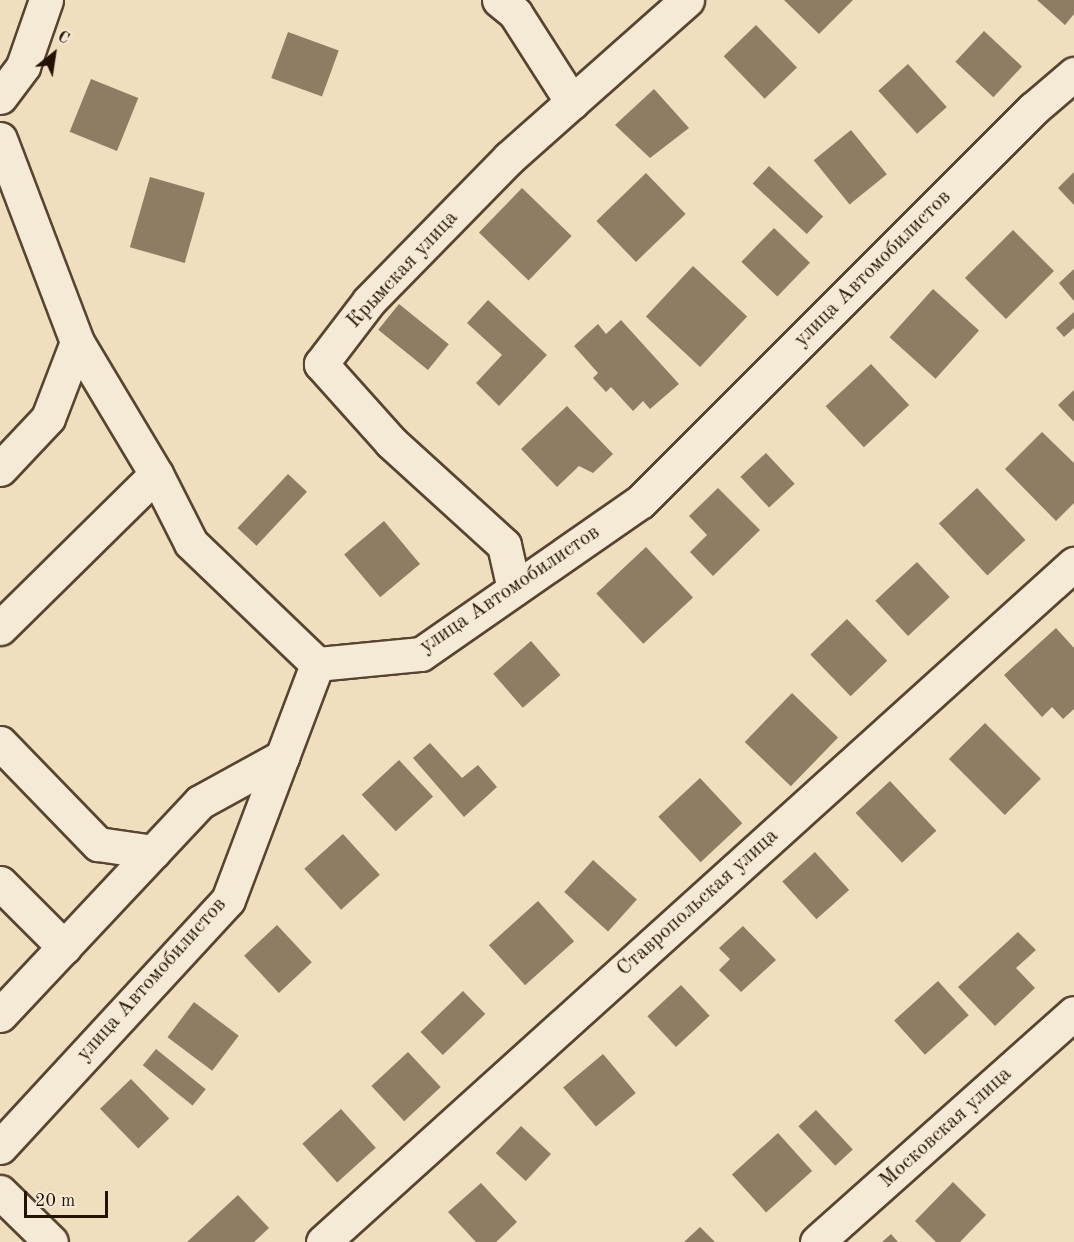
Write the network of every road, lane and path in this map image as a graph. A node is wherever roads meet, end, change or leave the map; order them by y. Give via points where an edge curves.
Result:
1 (46, 0) edge
2 (499, 0) edge
3 (687, 0) edge
4 (1074, 74) edge
5 (0, 97) edge
6 (572, 102) junction
7 (0, 139) edge
8 (77, 342) junction
9 (0, 469) edge
10 (156, 474) junction
11 (1074, 564) edge
12 (514, 589) junction
13 (0, 628) edge
14 (317, 664) junction
15 (0, 743) edge
16 (282, 757) junction
17 (153, 852) junction
18 (0, 883) edge
19 (64, 947) junction
20 (1, 1013) edge
21 (1074, 1013) edge
22 (0, 1147) edge
23 (0, 1192) edge
24 (51, 1242) edge
25 (322, 1242) edge
26 (817, 1242) edge

1 - 5 street via 23,66
2 - 6 street via 515,13
3 - 6 street, Крымская улица
4 - 12 street, улица Автомобилистов via 1033,110 640,502
6 - 12 street, Крымская улица via 509,158 369,301 321,364 391,442 504,545
7 - 8 street
8 - 9 street via 48,418
8 - 10 street
10 - 13 street
10 - 14 street via 191,543
11 - 25 street, Ставропольская улица
12 - 14 street, улица Автомобилистов via 421,654
14 - 16 street, улица Автомобилистов
15 - 17 street via 98,844
16 - 17 street via 200,802
16 - 22 street, улица Автомобилистов via 228,900
17 - 19 street
18 - 19 street
19 - 20 street
21 - 26 street, Московская улица
23 - 24 street

